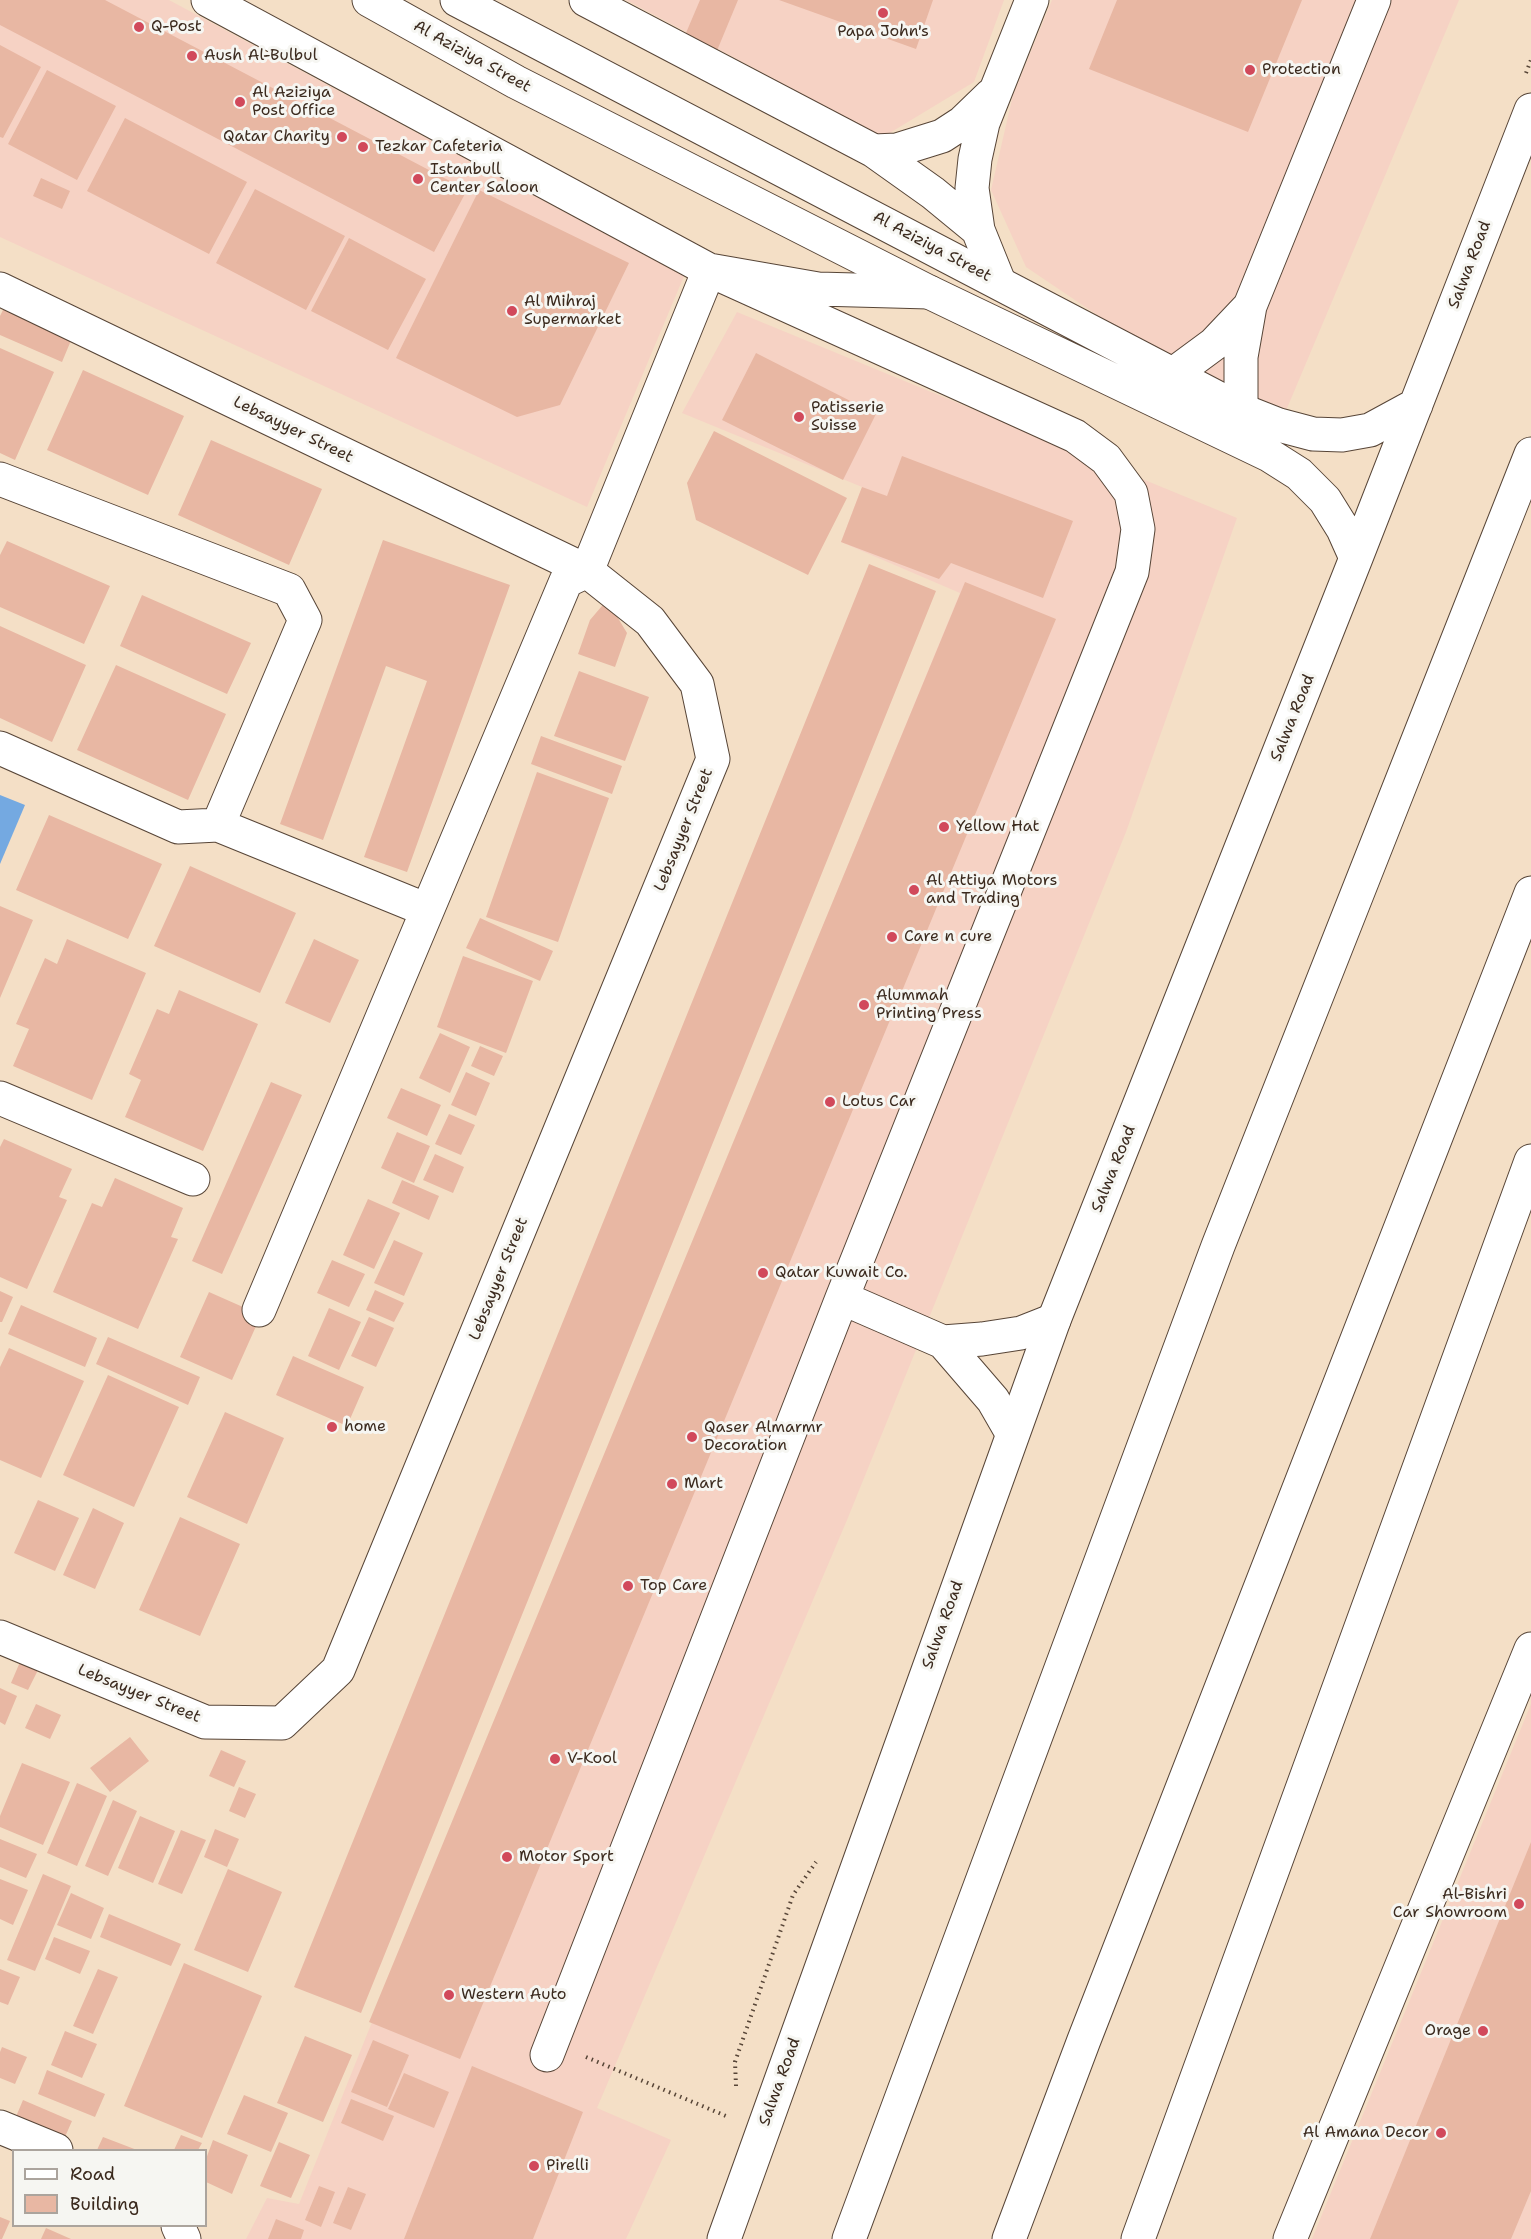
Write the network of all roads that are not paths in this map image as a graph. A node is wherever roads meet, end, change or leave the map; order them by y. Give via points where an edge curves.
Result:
1 (208, 0) edge
2 (369, 0) edge
3 (457, 0) edge
4 (586, 0) edge
5 (1032, 0) edge
6 (1374, 0) edge
7 (996, 89) junction
8 (1531, 110) edge
9 (874, 151) junction
10 (978, 230) junction
11 (709, 270) junction
12 (999, 282) junction
13 (0, 289) edge
14 (929, 292) junction
15 (1250, 306) junction
16 (1172, 375) junction
17 (1416, 405) junction
18 (1241, 410) junction
19 (1531, 454) edge
20 (0, 480) edge
21 (1356, 558) junction
22 (586, 572) junction
23 (0, 748) edge
24 (218, 825) junction
25 (1531, 893) edge
26 (427, 910) junction
27 (0, 1098) edge
28 (1531, 1161) edge
29 (193, 1179) dead end
30 (842, 1298) junction
31 (259, 1310) dead end
32 (1054, 1320) junction
33 (944, 1342) junction
34 (1012, 1433) junction
35 (0, 1637) edge
36 (1531, 1649) edge
37 (550, 2049) road end
38 (0, 2127) edge
39 (51, 2149) edge
40 (723, 2239) edge
41 (849, 2239) edge
42 (1009, 2239) edge
43 (1138, 2239) edge
44 (1290, 2239) edge

1 - 11 main road, Al Aziziya Street
2 - 14 main road, Al Aziziya Street via 516,82
3 - 12 main road, Al Aziziya Street
4 - 9 main road
5 - 7 main road
6 - 15 main road
7 - 9 main road via 962,123 942,136 897,150
7 - 10 main road via 975,159 972,188
8 - 17 main road, Salwa Road
9 - 10 main road
10 - 12 main road
11 - 14 main road, Al Aziziya Street via 818,289
11 - 22 main road
11 - 30 main road via 1075,436 1106,459 1131,493 1138,529 1132,572
12 - 16 main road, Al Aziziya Street
13 - 22 main road, Lebsayyer Street
14 - 21 main road, Al Aziziya Street via 1269,455 1299,474 1325,500
15 - 16 main road via 1214,344
15 - 18 main road via 1241,357
16 - 18 main road, Al Aziziya Street
17 - 18 main road, Al Aziziya Street via 1370,430 1342,435 1313,434
17 - 21 main road, Salwa Road
19 - 41 main road via 1218,1246
20 - 24 main road via 289,590 305,620
21 - 32 main road, Salwa Road
22 - 26 main road via 566,581
22 - 35 main road, Lebsayyer Street via 650,621 697,684 713,759 338,1670 282,1723 205,1722
23 - 24 main road via 178,827
24 - 26 main road
25 - 42 main road
26 - 31 main road
27 - 29 main road
28 - 43 main road
30 - 33 main road
30 - 37 main road
32 - 33 main road via 1021,1333
32 - 34 main road, Salwa Road
33 - 34 main road via 993,1400
34 - 40 main road, Salwa Road
36 - 44 main road
38 - 39 main road

